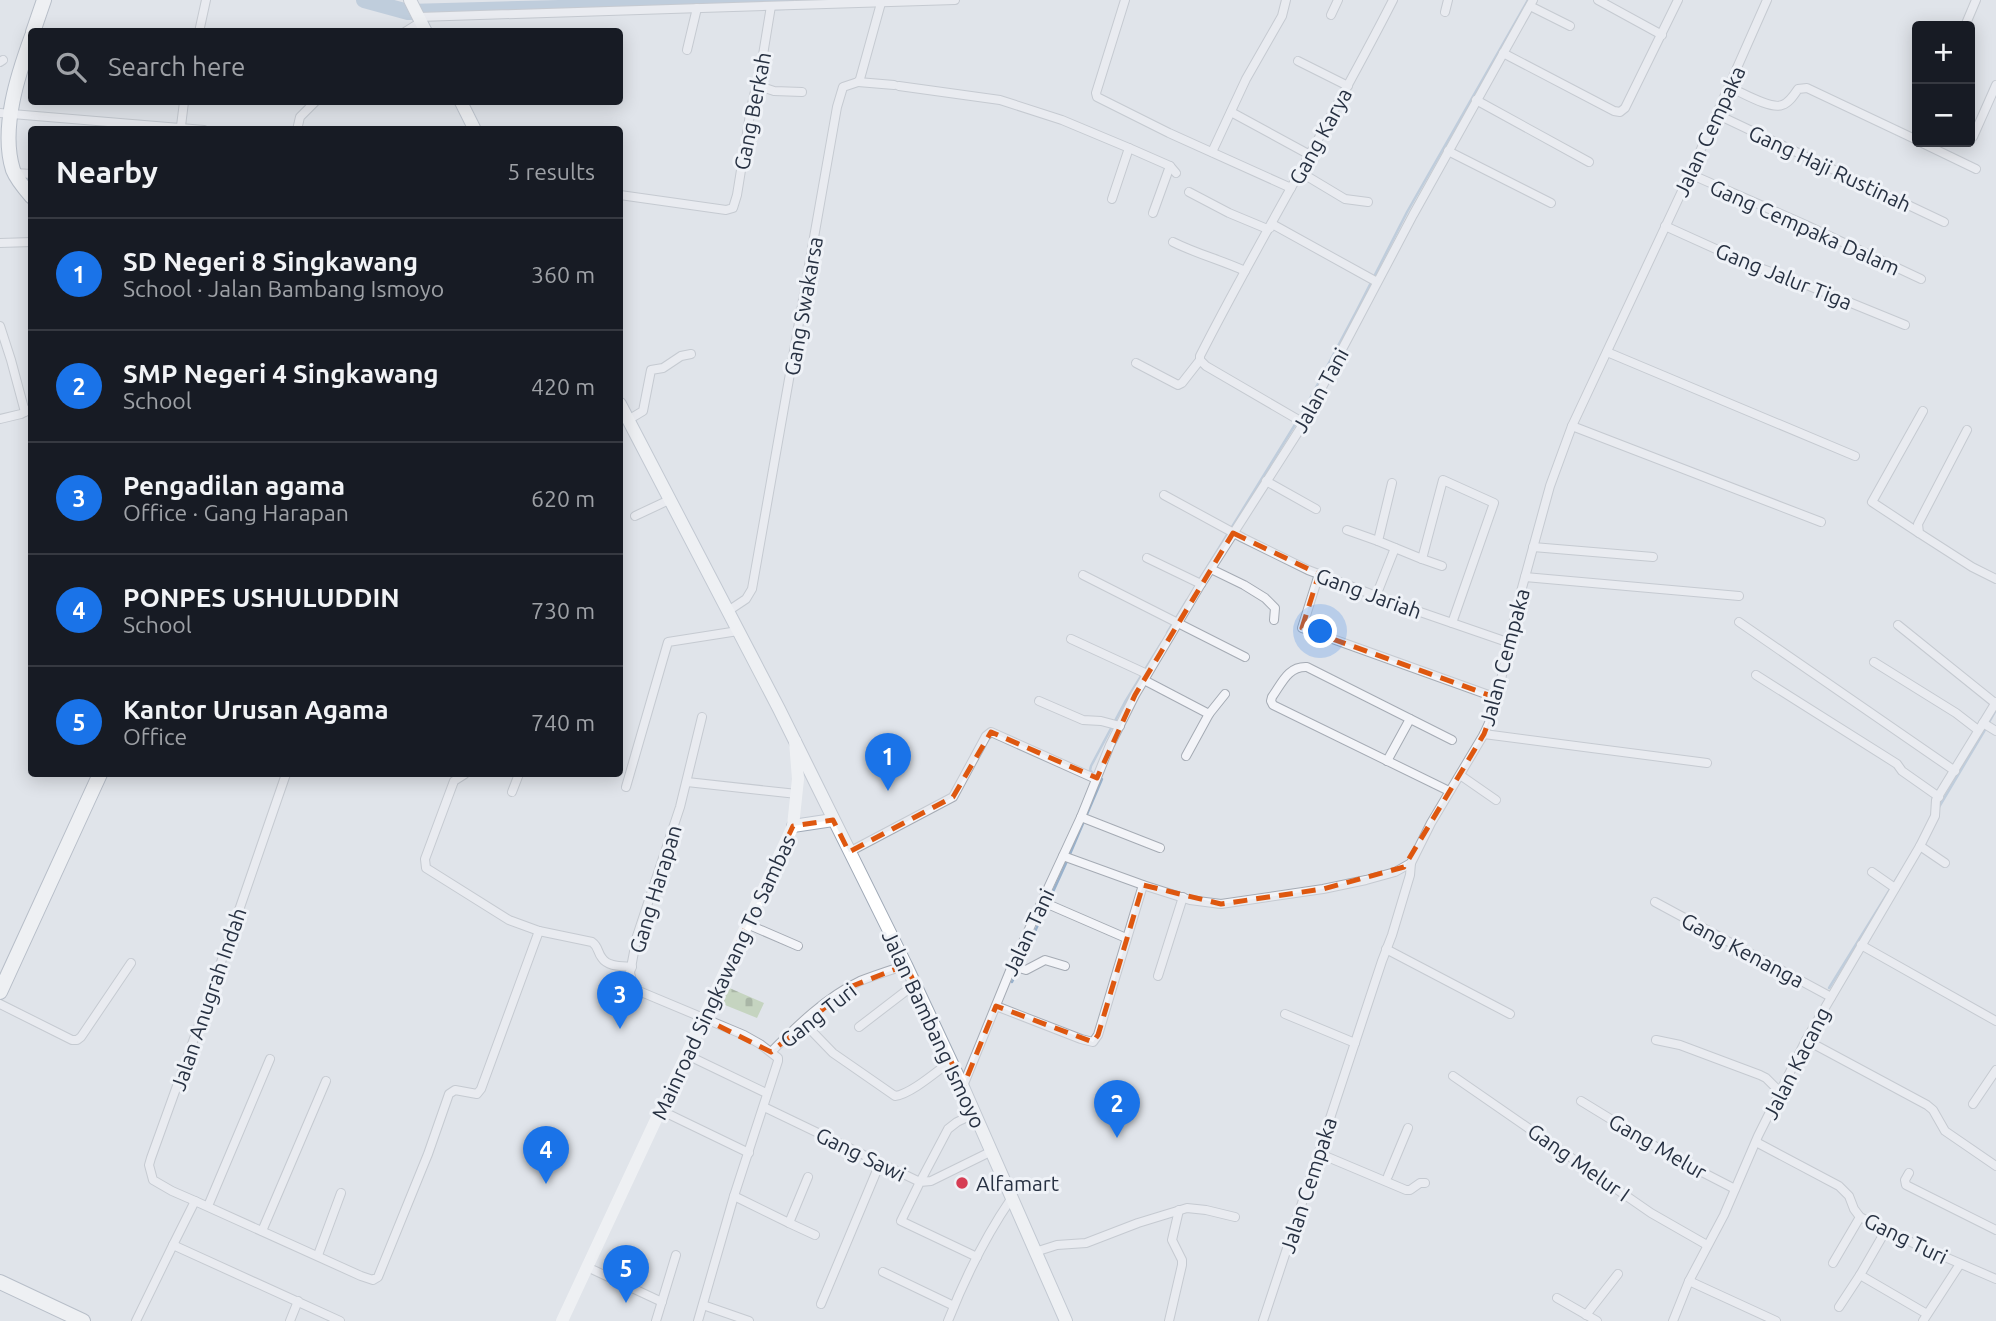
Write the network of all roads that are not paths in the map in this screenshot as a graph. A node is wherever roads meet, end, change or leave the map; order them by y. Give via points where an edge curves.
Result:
1 (44, 0) edge
2 (206, 0) edge
3 (955, 0) edge
4 (1125, 0) edge
5 (1286, 0) edge
6 (1338, 0) edge
7 (1393, 0) edge
8 (1448, 0) edge
9 (1598, 0) edge
10 (1678, 0) edge
11 (1767, 0) edge
12 (1976, 0) edge
13 (880, 1) edge
14 (806, 3) edge
15 (1532, 3) edge
16 (649, 5) edge
17 (771, 6) junction
18 (697, 8) junction
19 (1445, 12) dead end
20 (1331, 15) dead end
21 (418, 16) edge
22 (1967, 21) edge
23 (1570, 26) dead end
24 (34, 28) edge
25 (200, 28) edge
26 (1662, 35) junction
27 (28, 46) edge
28 (687, 50) dead end
29 (1503, 53) junction
30 (1298, 61) dead end
31 (858, 82) junction
32 (756, 85) junction
33 (1996, 85) edge
34 (1348, 86) junction
35 (1729, 87) junction
36 (802, 92) dead end
37 (1476, 100) junction
38 (184, 105) edge
39 (312, 105) edge
40 (462, 105) edge
41 (1230, 112) junction
42 (5, 113) edge
43 (1716, 114) junction
44 (181, 126) joint
45 (298, 126) edge
46 (473, 126) edge
47 (1975, 132) edge
48 (1912, 138) edge
49 (1931, 147) edge
50 (1129, 148) junction
51 (1448, 151) junction
52 (1212, 152) junction
53 (1310, 155) junction
54 (1589, 162) dead end
55 (1170, 166) junction
56 (1976, 169) dead end
57 (1300, 172) junction
58 (14, 173) junction
59 (1176, 173) dead end
60 (28, 174) edge
61 (1690, 174) junction
62 (1291, 188) junction
63 (28, 192) edge
64 (1189, 192) dead end
65 (623, 195) edge
66 (1112, 199) dead end
67 (1368, 202) dead end
68 (1551, 203) dead end
69 (1153, 212) dead end
70 (1944, 222) dead end
71 (1271, 226) junction
72 (1665, 226) junction
73 (28, 242) edge
74 (1173, 242) dead end
75 (0, 243) edge
76 (1245, 271) junction
77 (1921, 279) dead end
78 (1376, 282) junction
79 (0, 326) edge
80 (1905, 326) dead end
81 (1607, 352) junction
82 (691, 354) dead end
83 (11, 360) junction
84 (1200, 360) junction
85 (0, 361) edge
86 (1136, 363) dead end
87 (623, 408) edge
88 (28, 410) edge
89 (1923, 411) dead end
90 (0, 419) edge
91 (630, 419) junction
92 (1299, 423) junction
93 (1572, 426) junction
94 (1966, 430) dead end
95 (1855, 456) dead end
96 (1266, 481) junction
97 (1392, 483) dead end
98 (1164, 495) dead end
99 (669, 500) junction
100 (1316, 509) dead end
101 (635, 516) dead end
102 (1821, 523) dead end
103 (1347, 530) dead end
104 (1230, 531) junction
105 (1919, 533) junction
106 (1378, 541) junction
107 (1533, 547) junction
108 (1395, 548) junction
109 (1653, 557) dead end
110 (1147, 558) dead end
111 (1422, 559) junction
112 (1442, 566) dead end
113 (1211, 569) junction
114 (1083, 575) dead end
115 (1319, 575) junction
116 (1525, 577) junction
117 (1996, 579) edge
118 (1199, 583) junction
119 (1376, 596) junction
120 (1740, 596) dead end
121 (733, 608) junction
122 (1175, 620) junction
123 (1274, 620) dead end
124 (1739, 622) dead end
125 (1452, 623) junction
126 (1898, 625) dead end
127 (738, 631) junction
128 (1071, 639) dead end
129 (1510, 643) junction
130 (1245, 657) dead end
131 (1874, 662) dead end
132 (1756, 675) dead end
133 (1145, 677) junction
134 (1226, 694) dead end
135 (1497, 698) junction
136 (1039, 701) dead end
137 (1996, 702) edge
138 (1209, 714) junction
139 (702, 716) dead end
140 (1410, 719) junction
141 (1120, 726) junction
142 (1987, 727) edge
143 (1484, 734) junction
144 (795, 740) junction
145 (1452, 740) dead end
146 (1186, 756) dead end
147 (1387, 761) junction
148 (1707, 763) dead end
149 (1955, 771) junction
150 (1460, 775) junction
151 (1094, 776) junction
152 (99, 777) edge
153 (285, 777) edge
154 (460, 777) edge
155 (518, 777) edge
156 (687, 782) junction
157 (626, 787) dead end
158 (1449, 791) junction
159 (512, 792) dead end
160 (797, 794) junction
161 (1939, 797) junction
162 (1496, 800) dead end
163 (1081, 817) junction
164 (832, 820) junction
165 (793, 826) junction
166 (1920, 846) junction
167 (1160, 848) dead end
168 (849, 852) junction
169 (1068, 858) junction
170 (1411, 863) junction
171 (1945, 863) dead end
172 (1872, 872) dead end
173 (1143, 886) junction
174 (1892, 886) junction
175 (1182, 897) junction
176 (1655, 902) dead end
177 (1047, 905) junction
178 (747, 924) junction
179 (539, 931) junction
180 (1126, 938) junction
181 (1861, 945) junction
182 (798, 946) dead end
183 (1386, 949) junction
184 (131, 963) dead end
185 (906, 965) junction
186 (1065, 966) dead end
187 (632, 967) junction
188 (1016, 968) junction
189 (1158, 976) dead end
190 (915, 985) junction
191 (0, 992) edge
192 (1831, 997) junction
193 (0, 1004) edge
194 (996, 1006) junction
195 (1285, 1014) dead end
196 (1510, 1014) dead end
197 (703, 1018) junction
198 (1996, 1021) edge
199 (803, 1022) junction
200 (859, 1027) dead end
201 (1656, 1040) dead end
202 (1806, 1040) junction
203 (1350, 1041) junction
204 (771, 1052) junction
205 (687, 1055) junction
206 (270, 1059) dead end
207 (951, 1061) junction
208 (1996, 1070) edge
209 (1453, 1076) dead end
210 (326, 1081) dead end
211 (964, 1083) junction
212 (764, 1092) dead end
213 (1781, 1093) junction
214 (1581, 1101) dead end
215 (1973, 1104) dead end
216 (764, 1107) junction
217 (660, 1110) junction
218 (974, 1114) junction
219 (1408, 1128) dead end
220 (1756, 1142) junction
221 (990, 1152) junction
222 (749, 1153) junction
223 (1318, 1153) junction
224 (880, 1163) junction
225 (1996, 1166) edge
226 (1909, 1173) dead end
227 (1388, 1176) dead end
228 (808, 1177) dead end
229 (920, 1182) junction
230 (1424, 1183) dead end
231 (1735, 1189) junction
232 (341, 1193) dead end
233 (734, 1196) junction
234 (1011, 1199) junction
235 (195, 1201) junction
236 (208, 1206) junction
237 (1179, 1210) junction
238 (1235, 1217) dead end
239 (1860, 1217) junction
240 (789, 1223) junction
241 (1886, 1230) junction
242 (1996, 1230) edge
243 (262, 1231) junction
244 (815, 1236) dead end
245 (173, 1245) junction
246 (1707, 1245) junction
247 (1040, 1250) junction
248 (318, 1255) junction
249 (676, 1255) dead end
250 (977, 1256) junction
251 (1833, 1263) dead end
252 (1960, 1264) junction
253 (587, 1267) junction
254 (883, 1272) dead end
255 (1618, 1274) dead end
256 (1860, 1275) junction
257 (1996, 1279) edge
258 (1689, 1281) junction
259 (0, 1282) edge
260 (1557, 1298) dead end
261 (298, 1301) junction
262 (662, 1302) junction
263 (821, 1304) dead end
264 (703, 1305) junction
265 (954, 1306) junction
266 (1839, 1307) dead end
267 (1586, 1315) junction
268 (1925, 1317) edge
269 (83, 1321) edge
270 (136, 1321) edge
271 (290, 1321) edge
272 (340, 1321) edge
273 (562, 1321) edge
274 (656, 1321) edge
275 (698, 1321) edge
276 (749, 1321) edge
277 (948, 1321) edge
278 (1066, 1321) edge
279 (1169, 1321) edge
280 (1263, 1321) edge
281 (1597, 1321) edge
282 (1673, 1321) edge
283 (1776, 1321) edge

1 - 24 highway
2 - 25 street
3 - 13 street
4 - 52 street via 1097,97
5 - 41 street via 1282,16
6 - 20 street
7 - 34 street, Gang Karya
8 - 19 street
9 - 26 street
10 - 26 street
11 - 35 street, Jalan Cempaka
12 - 22 street
13 - 14 street
13 - 31 street, Gang Swakarsa
14 - 17 street
15 - 23 street
15 - 29 street, Jalan Tani
16 - 18 street
16 - 21 street
17 - 18 street
17 - 32 street, Gang Berkah
18 - 28 street
26 - 29 street via 1620,113
27 - 42 highway
29 - 37 street, Jalan Tani
30 - 34 street
31 - 50 street via 1000,100
31 - 121 street, Gang Swakarsa via 843,87 837,107 754,581 749,595
32 - 36 street
32 - 65 street, Gang Berkah via 735,205 730,210
33 - 47 street
34 - 53 street, Gang Karya
35 - 43 street, Jalan Cempaka
35 - 48 street via 1779,106 1798,89 1807,88
37 - 51 street, Jalan Tani
37 - 54 street
38 - 44 street
39 - 45 street
40 - 46 main road
41 - 52 street
41 - 53 street
42 - 44 street
42 - 58 highway
43 - 61 street, Jalan Cempaka
43 - 70 street, Gang Haji Rustinah
49 - 56 street
50 - 55 street
50 - 66 street
51 - 68 street
51 - 78 street, Jalan Tani
52 - 62 street
53 - 57 street, Gang Karya
55 - 59 street
55 - 69 street
57 - 62 street, Gang Karya
57 - 67 street via 1345,199
58 - 60 street
58 - 63 highway
61 - 72 street, Jalan Cempaka
61 - 77 street, Gang Cempaka Dalam
62 - 71 street, Gang Karya
64 - 71 street via 1265,228
71 - 76 street, Gang Karya
71 - 78 street
72 - 80 street, Gang Jalur Tiga
72 - 81 street, Jalan Cempaka
73 - 75 street
74 - 76 street
76 - 84 street, Gang Karya
78 - 92 street, Jalan Tani
79 - 83 street
81 - 93 street, Jalan Cempaka
81 - 95 street
82 - 91 street via 651,370 642,412
83 - 85 street
83 - 88 street
84 - 86 street, Gang Karya via 1178,385
84 - 92 street
87 - 91 main road, Mainroad Singkawang To Sambas
88 - 90 street
89 - 105 street via 1872,502
91 - 99 main road, Mainroad Singkawang To Sambas
92 - 96 street, Jalan Tani
93 - 102 street
93 - 107 street, Jalan Cempaka
94 - 105 street via 1918,524
96 - 100 street
96 - 104 street, Jalan Tani
97 - 106 street
98 - 104 street, Gang Jariah
99 - 101 street
99 - 121 main road, Mainroad Singkawang To Sambas
103 - 106 street
104 - 113 street, Jalan Tani
104 - 115 street, Gang Jariah
105 - 117 street
106 - 108 street
107 - 109 street
107 - 116 street, Jalan Cempaka
108 - 111 street
108 - 119 street
110 - 118 street
111 - 112 street
111 - 125 street via 1443,480 1494,503
113 - 118 street, Jalan Tani
113 - 123 street via 1265,598 1275,608
114 - 122 street
115 - 119 street, Gang Jariah
115 - 135 street via 1302,628
116 - 120 street
116 - 129 street, Jalan Cempaka
118 - 122 street, Jalan Tani
119 - 125 street, Gang Jariah
121 - 127 main road, Mainroad Singkawang To Sambas
122 - 130 street
122 - 133 street, Jalan Tani
124 - 149 street
125 - 129 street, Gang Jariah
126 - 137 street
127 - 144 main road, Mainroad Singkawang To Sambas
127 - 157 street via 668,642
128 - 133 street
129 - 135 street, Jalan Cempaka
131 - 142 street
132 - 161 street via 1898,764
133 - 138 street
133 - 141 street, Jalan Tani
134 - 138 street
135 - 143 street, Jalan Cempaka
136 - 141 street via 1083,720
137 - 142 street, Jalan Kacang
138 - 146 street
139 - 156 street, Gang Harapan
140 - 145 street
140 - 147 street
140 - 147 street via 1307,667 1292,669 1272,696 1273,705
141 - 151 street, Jalan Tani
142 - 149 street, Jalan Kacang
143 - 148 street
143 - 150 street, Jalan Cempaka
144 - 160 main road, Mainroad Singkawang To Sambas
144 - 164 main road, Jalan Bambang Ismoyo
147 - 158 street
149 - 161 street, Jalan Kacang
150 - 158 street, Jalan Cempaka
150 - 162 street
151 - 163 street, Jalan Tani
151 - 168 street via 991,732 953,797
152 - 191 highway
153 - 235 street, Jalan Anugrah Indah via 150,1158 153,1180
154 - 179 street via 454,781 425,859 426,868 509,920
155 - 159 street
156 - 160 street
156 - 187 street, Gang Harapan via 637,936
158 - 170 street, Jalan Cempaka
160 - 165 main road, Mainroad Singkawang To Sambas
161 - 166 street, Jalan Kacang
163 - 167 street
163 - 169 street, Jalan Tani
164 - 165 main road
164 - 168 main road, Jalan Bambang Ismoyo
165 - 178 main road, Mainroad Singkawang To Sambas
166 - 171 street
166 - 174 street, Jalan Kacang
168 - 185 main road, Jalan Bambang Ismoyo
169 - 173 street
169 - 177 street, Jalan Tani
170 - 175 street via 1381,876 1243,902 1221,904
170 - 183 street, Jalan Cempaka
172 - 174 street
173 - 175 street
173 - 180 street
174 - 181 street, Jalan Kacang
175 - 189 street
176 - 192 street, Gang Kenanga
177 - 180 street
177 - 188 street, Jalan Tani
178 - 182 street
178 - 197 main road, Mainroad Singkawang To Sambas
179 - 187 street via 592,942 604,961
179 - 248 street via 481,1089 477,1094 455,1090 449,1094 380,1274 370,1279
180 - 194 street via 1093,1042
181 - 192 street, Jalan Kacang
181 - 198 street
183 - 196 street
183 - 203 street, Jalan Cempaka
184 - 193 street via 77,1040
185 - 190 main road, Jalan Bambang Ismoyo
185 - 199 street, Gang Turi via 859,982
186 - 188 street via 1043,961 1031,969
187 - 197 street, Gang Harapan via 634,989
188 - 194 street, Jalan Tani
190 - 200 street
190 - 207 main road, Jalan Bambang Ismoyo
192 - 202 street, Jalan Kacang
194 - 211 street, Jalan Tani
195 - 203 street
197 - 204 street
197 - 205 main road, Mainroad Singkawang To Sambas
199 - 204 street, Gang Turi
199 - 207 street via 833,1053 895,1096
201 - 213 street via 1760,1075
202 - 213 street, Jalan Kacang
202 - 225 street via 1927,1105 1945,1130
203 - 223 street, Jalan Cempaka
204 - 216 street, Gang Turi via 778,1058
205 - 212 street
205 - 217 main road, Mainroad Singkawang To Sambas
206 - 236 street
207 - 211 main road, Jalan Bambang Ismoyo
208 - 215 street
209 - 246 street, Gang Melur I via 1651,1213
210 - 243 street
211 - 218 main road, Jalan Bambang Ismoyo
213 - 220 street, Jalan Kacang
214 - 231 street, Gang Melur
216 - 222 street
216 - 224 street, Gang Sawi
217 - 222 street
217 - 253 main road, Mainroad Singkawang To Sambas
218 - 221 main road, Jalan Bambang Ismoyo
218 - 229 street, Gang Sawi via 948,1129
219 - 227 street
220 - 231 street, Jalan Kacang
220 - 239 street, Gang Turi via 1839,1186
221 - 229 street via 932,1181
221 - 234 main road, Jalan Bambang Ismoyo
222 - 233 street
223 - 230 street via 1406,1189
223 - 280 street, Jalan Cempaka
224 - 229 street, Gang Sawi
224 - 263 street
226 - 242 street via 1906,1185
228 - 240 street
229 - 250 street via 902,1223
231 - 246 street, Jalan Kacang
232 - 248 street
233 - 240 street
233 - 264 street
234 - 247 main road, Jalan Bambang Ismoyo
234 - 250 street
235 - 236 street
235 - 245 street
236 - 243 street
237 - 238 street via 1196,1208
237 - 247 street via 1086,1243
237 - 279 street via 1172,1240 1182,1265
239 - 241 street, Gang Turi
239 - 251 street
240 - 244 street
241 - 252 street, Gang Turi
241 - 256 street
243 - 248 street
245 - 261 street
245 - 270 street
246 - 258 street, Jalan Kacang
247 - 278 main road, Jalan Bambang Ismoyo
249 - 262 street
250 - 265 street
252 - 257 street, Gang Turi
252 - 268 street
253 - 262 street
253 - 273 main road, Mainroad Singkawang To Sambas
254 - 265 street
255 - 267 street
256 - 266 street
256 - 268 street
258 - 282 street, Jalan Kacang
258 - 283 street
259 - 269 highway
260 - 267 street
261 - 271 street
261 - 272 street
262 - 274 street
264 - 275 street
264 - 276 street
265 - 277 street
267 - 281 street

